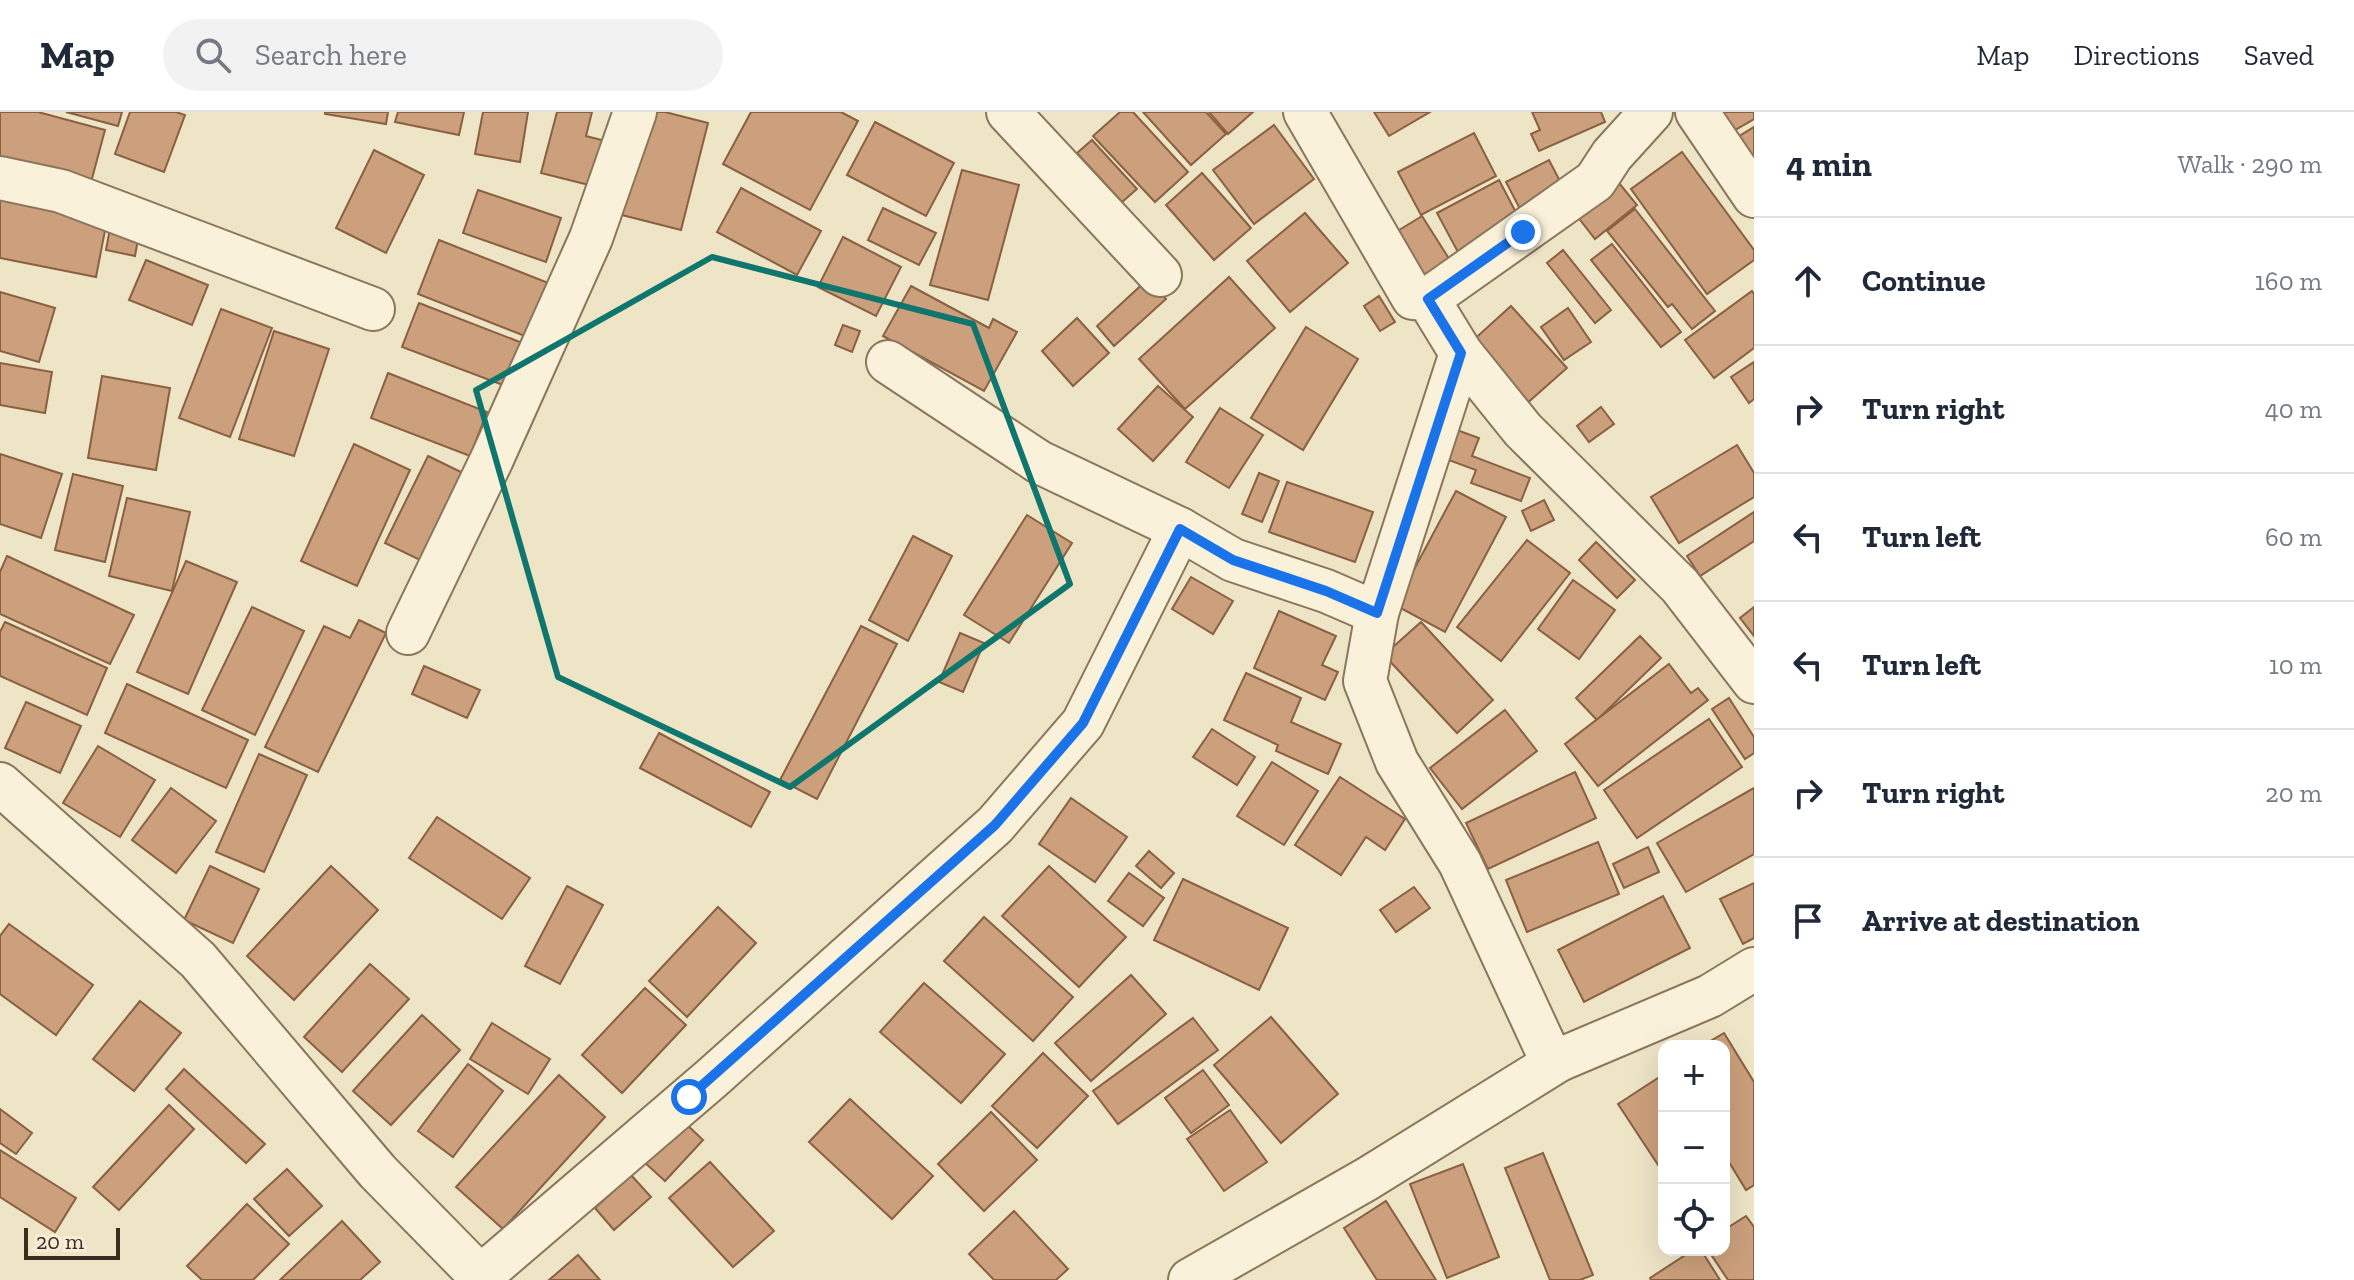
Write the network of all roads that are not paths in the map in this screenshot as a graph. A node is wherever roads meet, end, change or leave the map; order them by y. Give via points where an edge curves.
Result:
1 (635, 112) edge
2 (1008, 112) edge
3 (1305, 112) edge
4 (1651, 112) edge
5 (1697, 112) edge
6 (0, 178) edge
7 (1754, 196) edge
8 (1160, 275) dead end
9 (1428, 299) junction
10 (373, 309) dead end
11 (1461, 353) junction
12 (888, 362) dead end
13 (1180, 529) junction
14 (1377, 613) junction
15 (408, 633) dead end
16 (1754, 682) edge
17 (0, 784) edge
18 (1754, 969) edge
19 (1559, 1060) junction
20 (483, 1278) edge
21 (1190, 1280) edge

1 - 15 street via 591,238
2 - 8 street
3 - 9 street via 1413,298
4 - 9 street via 1595,181
5 - 7 street
6 - 10 street via 61,191
9 - 11 street
11 - 14 street
11 - 16 street via 1523,430 1680,586
12 - 13 street via 1039,462
13 - 14 street via 1233,560
13 - 20 street via 1083,723 995,825
14 - 19 street via 1365,681 1397,762 1460,863 1548,1053
17 - 20 street via 198,960 378,1172
18 - 19 street via 1710,996
19 - 21 street

